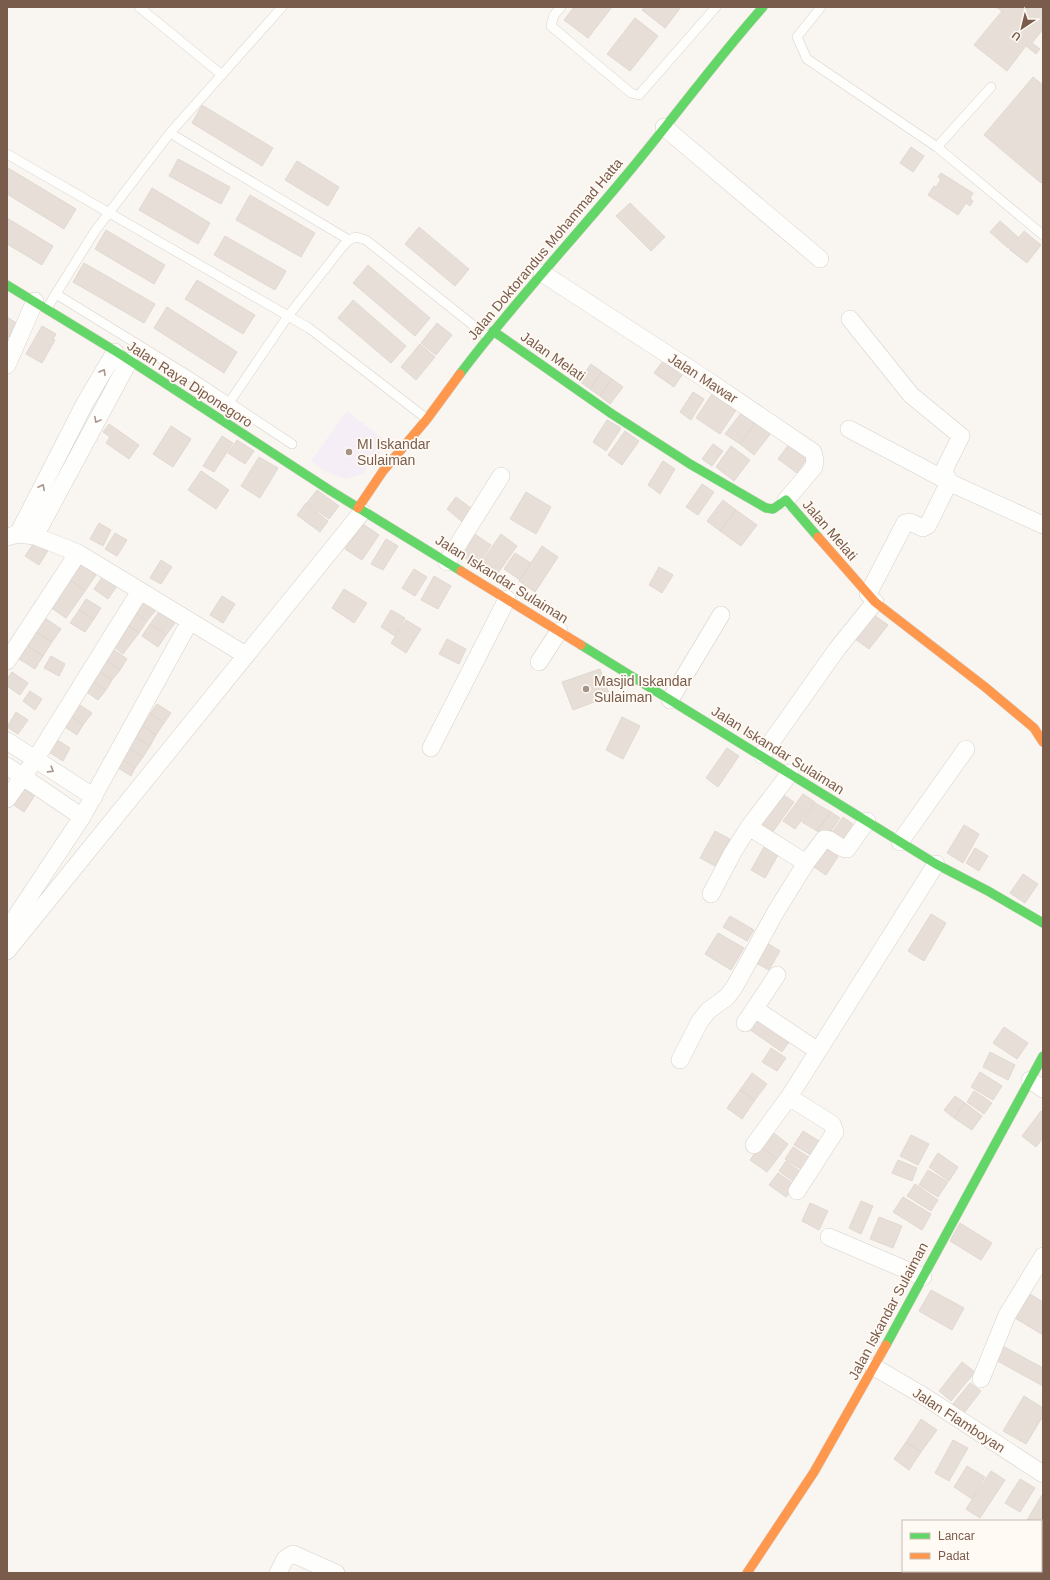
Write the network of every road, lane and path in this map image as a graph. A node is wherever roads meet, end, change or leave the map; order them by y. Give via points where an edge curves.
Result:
1 (139, 7) edge
2 (282, 7) edge
3 (560, 7) edge
4 (716, 7) edge
5 (821, 7) edge
6 (761, 9) edge
7 (222, 75) junction
8 (991, 86) dead end
9 (664, 127) junction
10 (170, 133) junction
11 (937, 147) junction
12 (7, 154) edge
13 (109, 214) junction
14 (1043, 235) edge
15 (349, 240) junction
16 (820, 259) dead end
17 (542, 273) junction
18 (7, 285) edge
19 (56, 294) junction
20 (41, 305) junction
21 (288, 316) junction
22 (850, 319) dead end
23 (491, 334) junction
24 (115, 352) junction
25 (8, 358) edge
26 (129, 361) junction
27 (229, 403) junction
28 (426, 419) junction
29 (849, 429) dead end
30 (292, 444) dead end
31 (501, 476) dead end
32 (949, 482) junction
33 (786, 500) junction
34 (32, 506) junction
35 (360, 510) junction
36 (48, 514) junction
37 (1043, 525) edge
38 (12, 535) edge
39 (35, 536) junction
40 (78, 553) junction
41 (447, 562) junction
42 (140, 591) junction
43 (872, 598) junction
44 (507, 599) junction
45 (721, 615) dead end
46 (190, 621) junction
47 (559, 631) junction
48 (239, 650) dead end
49 (7, 661) edge
50 (539, 662) dead end
51 (670, 700) junction
52 (7, 741) edge
53 (1043, 742) edge
54 (431, 748) dead end
55 (966, 749) dead end
56 (762, 755) junction
57 (35, 760) junction
58 (7, 766) edge
59 (790, 773) junction
60 (24, 777) junction
61 (94, 797) junction
62 (7, 799) edge
63 (82, 817) junction
64 (867, 821) junction
65 (749, 827) junction
66 (900, 842) junction
67 (806, 863) junction
68 (936, 864) junction
69 (711, 894) dead end
70 (1043, 923) edge
71 (7, 930) edge
72 (7, 952) edge
73 (777, 975) dead end
74 (755, 1008) junction
75 (745, 1023) dead end
76 (818, 1051) junction
77 (1043, 1056) edge
78 (680, 1060) dead end
79 (1036, 1085) edge
80 (789, 1097) junction
81 (754, 1145) dead end
82 (797, 1191) dead end
83 (829, 1237) dead end
84 (1043, 1256) edge
85 (923, 1277) junction
86 (874, 1367) junction
87 (981, 1379) dead end
88 (1043, 1474) edge
89 (278, 1573) edge
90 (336, 1573) edge
91 (747, 1573) edge

1 - 7 lane
2 - 7 lane
3 - 4 lane via 551,26 631,93 639,96
5 - 11 lane via 797,37 807,59
6 - 9 street, Jalan Doktorandus Mohammad Hatta
7 - 10 lane
8 - 11 lane
9 - 16 street
9 - 17 street, Jalan Doktorandus Mohammad Hatta via 624,178
10 - 13 lane
10 - 15 lane
11 - 14 lane
12 - 13 lane
13 - 19 lane via 95,231
13 - 21 lane
15 - 21 lane
15 - 23 lane via 356,236 366,240
17 - 23 street, Jalan Doktorandus Mohammad Hatta
17 - 33 street, Jalan Mawar via 813,452 814,467
18 - 20 street, Jalan Raya Diponegoro
19 - 20 lane
19 - 27 lane
20 - 24 street, Jalan Raya Diponegoro
20 - 25 street
21 - 27 lane
21 - 28 lane via 309,328
22 - 32 street via 910,395 961,436 944,470
23 - 28 street, Jalan Doktorandus Mohammad Hatta
23 - 33 street, Jalan Melati via 690,464 766,508 773,509
24 - 26 street, Jalan Raya Diponegoro
34 -> 24 street via 85,403
26 - 35 street, Jalan Raya Diponegoro
26 -> 36 street
27 - 30 lane
28 - 35 street, Jalan Doktorandus Mohammad Hatta via 383,471
29 - 32 street
31 - 41 street
32 - 37 street
32 - 43 street via 926,527 905,523
33 - 43 street, Jalan Melati
34 - 36 street
34 - 38 street
35 - 41 street, Jalan Iskandar Sulaiman
35 - 72 street
36 - 39 street
38 - 39 street
39 - 40 street
40 - 42 street
40 - 49 street
41 - 44 street, Jalan Iskandar Sulaiman
42 - 46 street
42 - 57 street
43 - 53 street, Jalan Melati via 1034,728
43 - 56 street
44 - 47 street, Jalan Iskandar Sulaiman
44 - 54 street
45 - 51 street
46 - 48 street
46 - 61 street
47 - 50 street
47 - 51 street, Jalan Iskandar Sulaiman
51 - 56 street, Jalan Iskandar Sulaiman
52 - 57 street
55 - 66 street
56 - 59 street, Jalan Iskandar Sulaiman
57 - 60 street
57 -> 61 street
58 - 60 street
59 - 64 street, Jalan Iskandar Sulaiman
59 - 65 street
60 - 62 street
60 - 63 street
61 - 63 street
63 - 71 street
64 - 66 street, Jalan Iskandar Sulaiman
64 - 67 street via 846,849 825,838
65 - 67 street
65 - 69 street
66 - 68 street, Jalan Iskandar Sulaiman
67 - 78 street via 775,912 735,986 727,997 709,1010 700,1021
68 - 70 street, Jalan Iskandar Sulaiman
68 - 76 street
73 - 74 street
74 - 75 street
74 - 76 street
76 - 80 street
77 - 79 street, Jalan Iskandar Sulaiman
79 - 85 street, Jalan Iskandar Sulaiman
80 - 81 street
80 - 82 street via 832,1124 835,1132
83 - 85 street
84 - 87 street via 1007,1315
85 - 86 street, Jalan Iskandar Sulaiman
86 - 88 street, Jalan Flamboyan via 922,1395
86 - 91 street, Jalan Iskandar Sulaiman via 814,1472
89 - 90 street via 284,1559 293,1554

